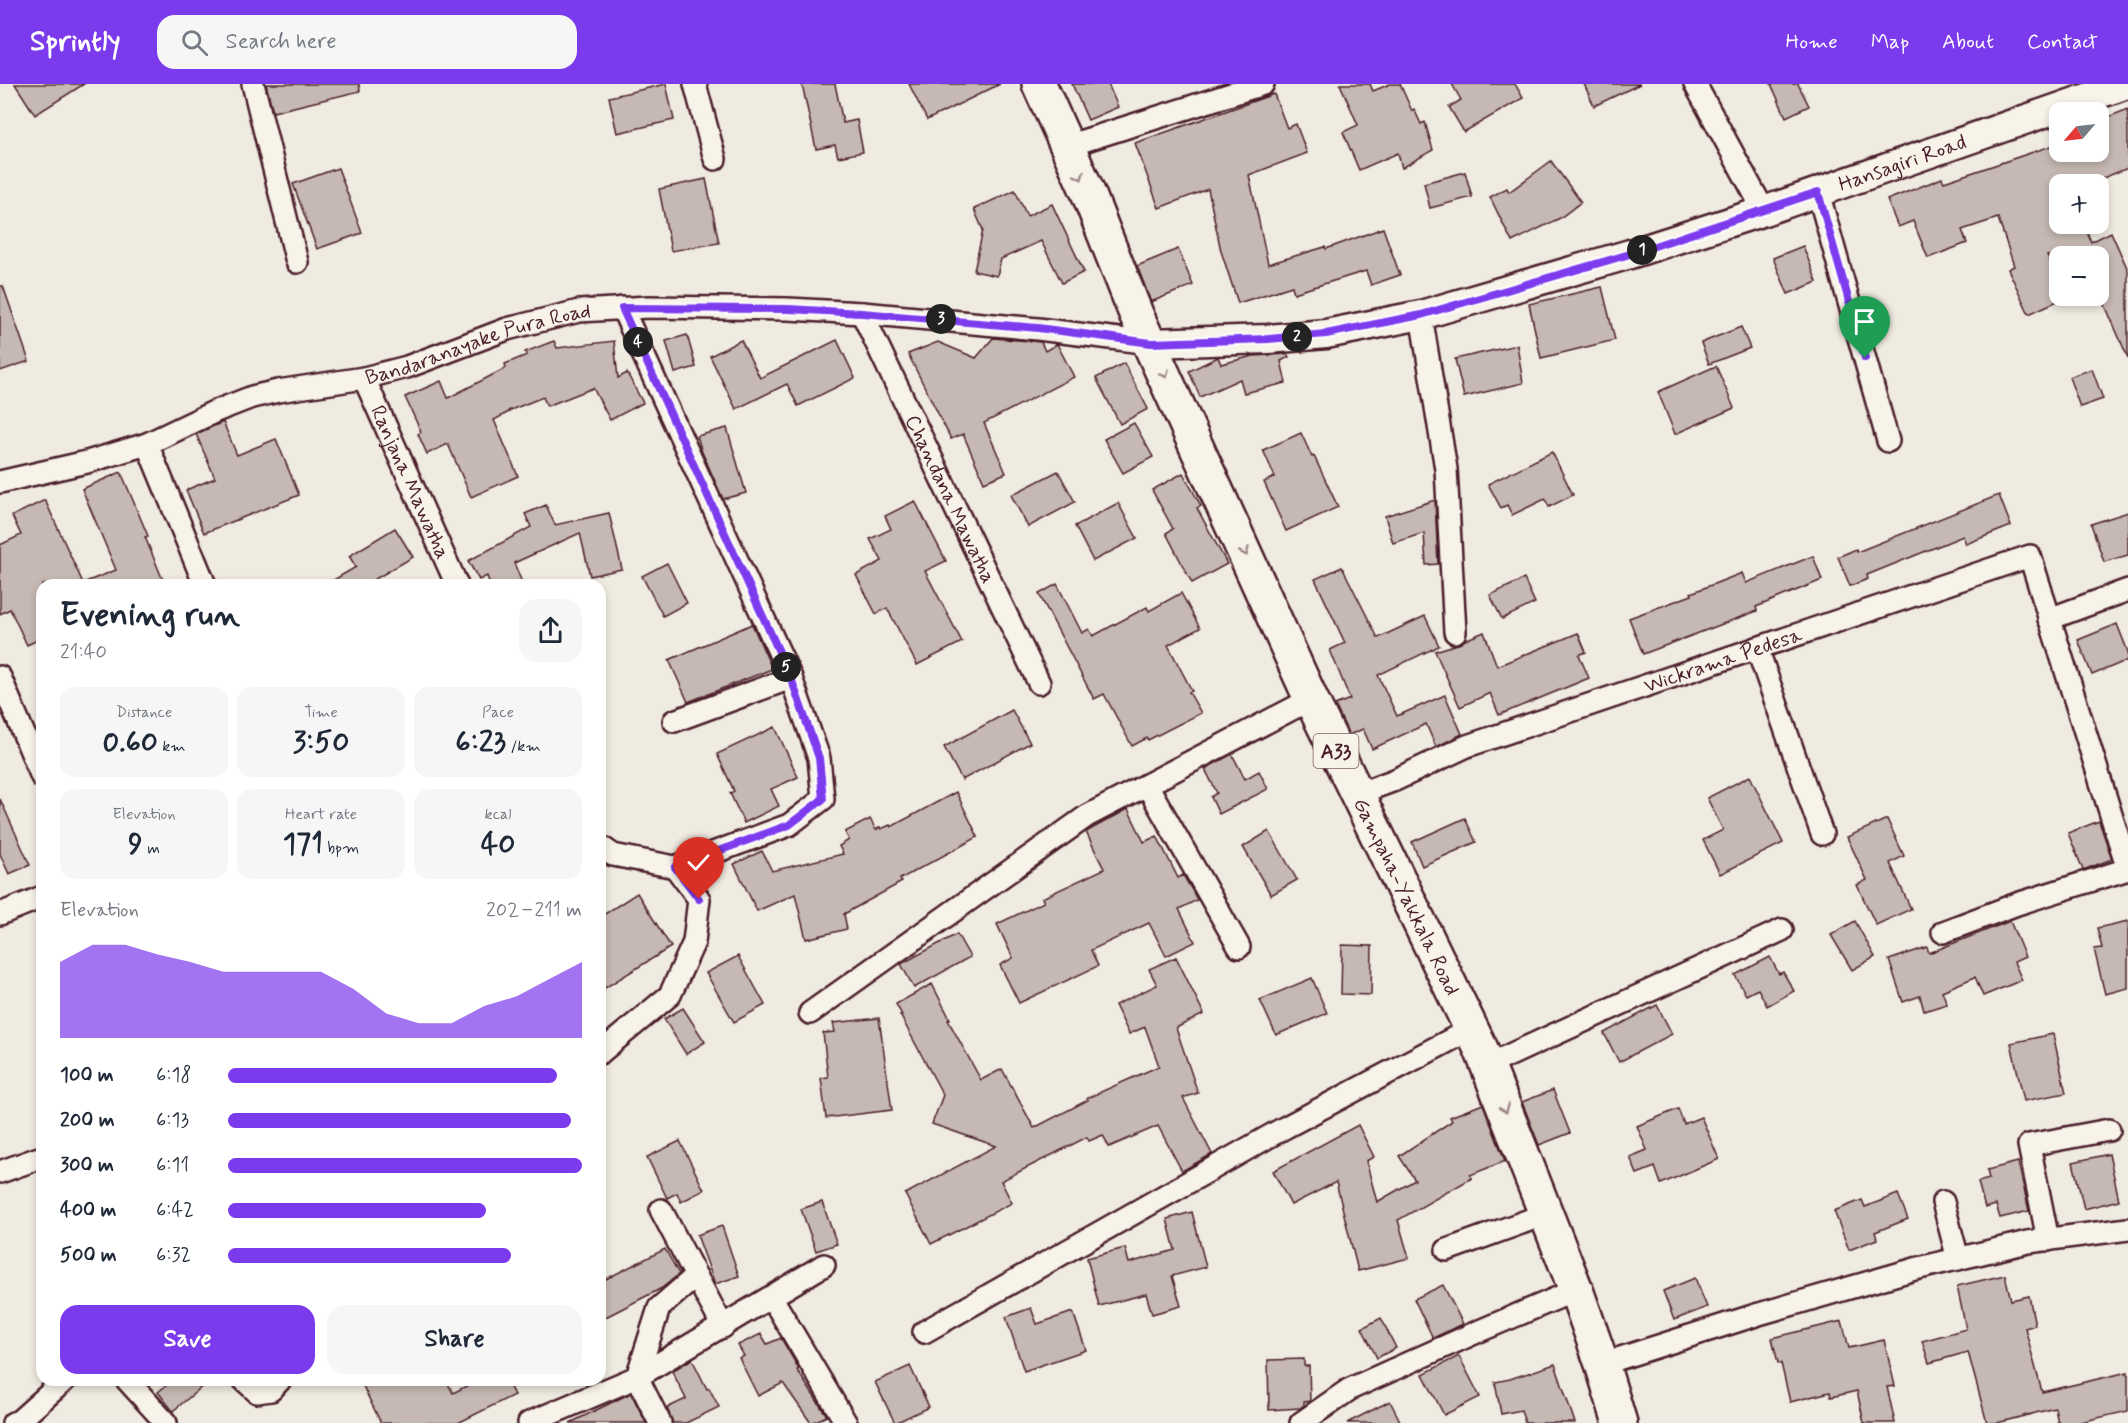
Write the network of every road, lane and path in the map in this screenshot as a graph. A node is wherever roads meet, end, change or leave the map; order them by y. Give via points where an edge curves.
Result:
1 (253, 84) edge
2 (695, 84) edge
3 (1039, 84) edge
4 (1263, 84) edge
5 (1695, 84) edge
6 (2127, 84) edge
7 (2081, 91) edge
8 (1067, 147) junction
9 (715, 159) dead end
10 (1818, 192) junction
11 (1764, 211) junction
12 (297, 262) dead end
13 (622, 308) junction
14 (862, 313) junction
15 (1421, 315) junction
16 (1151, 343) junction
17 (364, 378) junction
18 (1888, 441) dead end
19 (147, 444) junction
20 (0, 482) edge
21 (203, 579) edge
22 (454, 579) edge
23 (2128, 590) edge
24 (2049, 619) junction
25 (1455, 632) dead end
26 (1756, 648) junction
27 (791, 678) junction
28 (1, 681) edge
29 (1039, 683) dead end
30 (1311, 699) junction
31 (674, 721) dead end
32 (36, 763) edge
33 (1147, 785) junction
34 (1357, 794) junction
35 (1822, 834) dead end
36 (606, 850) edge
37 (675, 867) junction
38 (2128, 869) edge
39 (36, 899) edge
40 (0, 914) edge
41 (1782, 930) dead end
42 (1943, 932) dead end
43 (1239, 947) dead end
44 (810, 1013) dead end
45 (1471, 1029) junction
46 (606, 1048) edge
47 (1488, 1065) junction
48 (2109, 1130) dead end
49 (36, 1159) edge
50 (0, 1172) edge
51 (1943, 1202) dead end
52 (661, 1210) dead end
53 (1546, 1214) junction
54 (2128, 1228) edge
55 (2048, 1240) junction
56 (1447, 1250) dead end
57 (1958, 1259) junction
58 (824, 1265) dead end
59 (696, 1276) junction
60 (1576, 1290) junction
61 (772, 1298) junction
62 (723, 1327) junction
63 (924, 1332) dead end
64 (1602, 1364) junction
65 (637, 1377) junction
66 (59, 1386) edge
67 (132, 1386) edge
68 (250, 1386) edge
69 (275, 1386) edge
70 (1615, 1420) edge
71 (13, 1423) edge
72 (166, 1423) edge
73 (529, 1423) edge
74 (660, 1423) edge
75 (846, 1423) edge
76 (1301, 1423) edge

1 - 12 street
2 - 9 street
3 - 8 highway, Gampaha-Yakkala Road / A33
4 - 8 street
5 - 11 street
6 - 7 street, Hansagiri Road
7 - 10 street, Hansagiri Road
8 -> 16 highway, Gampaha-Yakkala Road / A33
10 - 11 street, Hansagiri Road
10 - 18 street
11 - 15 street, Hansagiri Road
13 - 14 street, Bandaranayake Pura Road
13 - 17 street, Bandaranayake Pura Road via 579,311 507,329 407,367
13 - 27 street
14 - 16 street, Bandaranayake Pura Road via 1038,328
14 - 29 street, Chandana Mawatha
15 - 16 street, Hansagiri Road via 1326,334
15 - 25 street via 1446,469
16 -> 30 highway, Gampaha-Yakkala Road / A33
17 - 19 street, Bandaranayake Pura Road via 252,397
17 - 22 street, Ranjana Mawatha
19 - 20 street, Bandaranayake Pura Road
19 - 21 street
23 - 24 street
24 - 26 street, Wickrama Pedesa via 2030,556
24 - 38 street
26 - 34 street, Wickrama Pedesa via 1467,746
26 - 35 street
27 - 31 street
27 - 37 street via 819,758 823,799 789,825
28 - 32 street
30 - 33 street
30 - 34 highway, Gampaha-Yakkala Road / A33
33 - 43 street
33 - 44 street via 1060,834
34 - 45 highway, Gampaha-Yakkala Road / A33
36 - 37 street via 613,855
37 - 46 street via 699,899 694,942 670,995
38 - 42 street
39 - 40 street
41 - 47 street
45 - 47 highway, Gampaha-Yakkala Road / A33
45 - 63 street via 1284,1128
47 -> 53 highway, Gampaha-Yakkala Road / A33
48 - 55 street via 2029,1145
49 - 50 street
51 - 57 street
52 - 59 street
53 - 56 street
53 - 60 highway, Gampaha-Yakkala Road / A33
54 - 55 street
55 - 57 street
57 - 64 street via 1770,1311
58 - 61 street
59 - 62 street
59 - 65 street via 659,1308
60 - 64 highway, Gampaha-Yakkala Road / A33
60 - 76 street via 1350,1389
61 - 62 street
61 - 75 street
62 - 65 street
64 - 70 highway, Gampaha-Yakkala Road / A33
65 - 73 street
65 - 74 street
66 - 71 street
67 - 72 street
68 - 69 street via 257,1392

